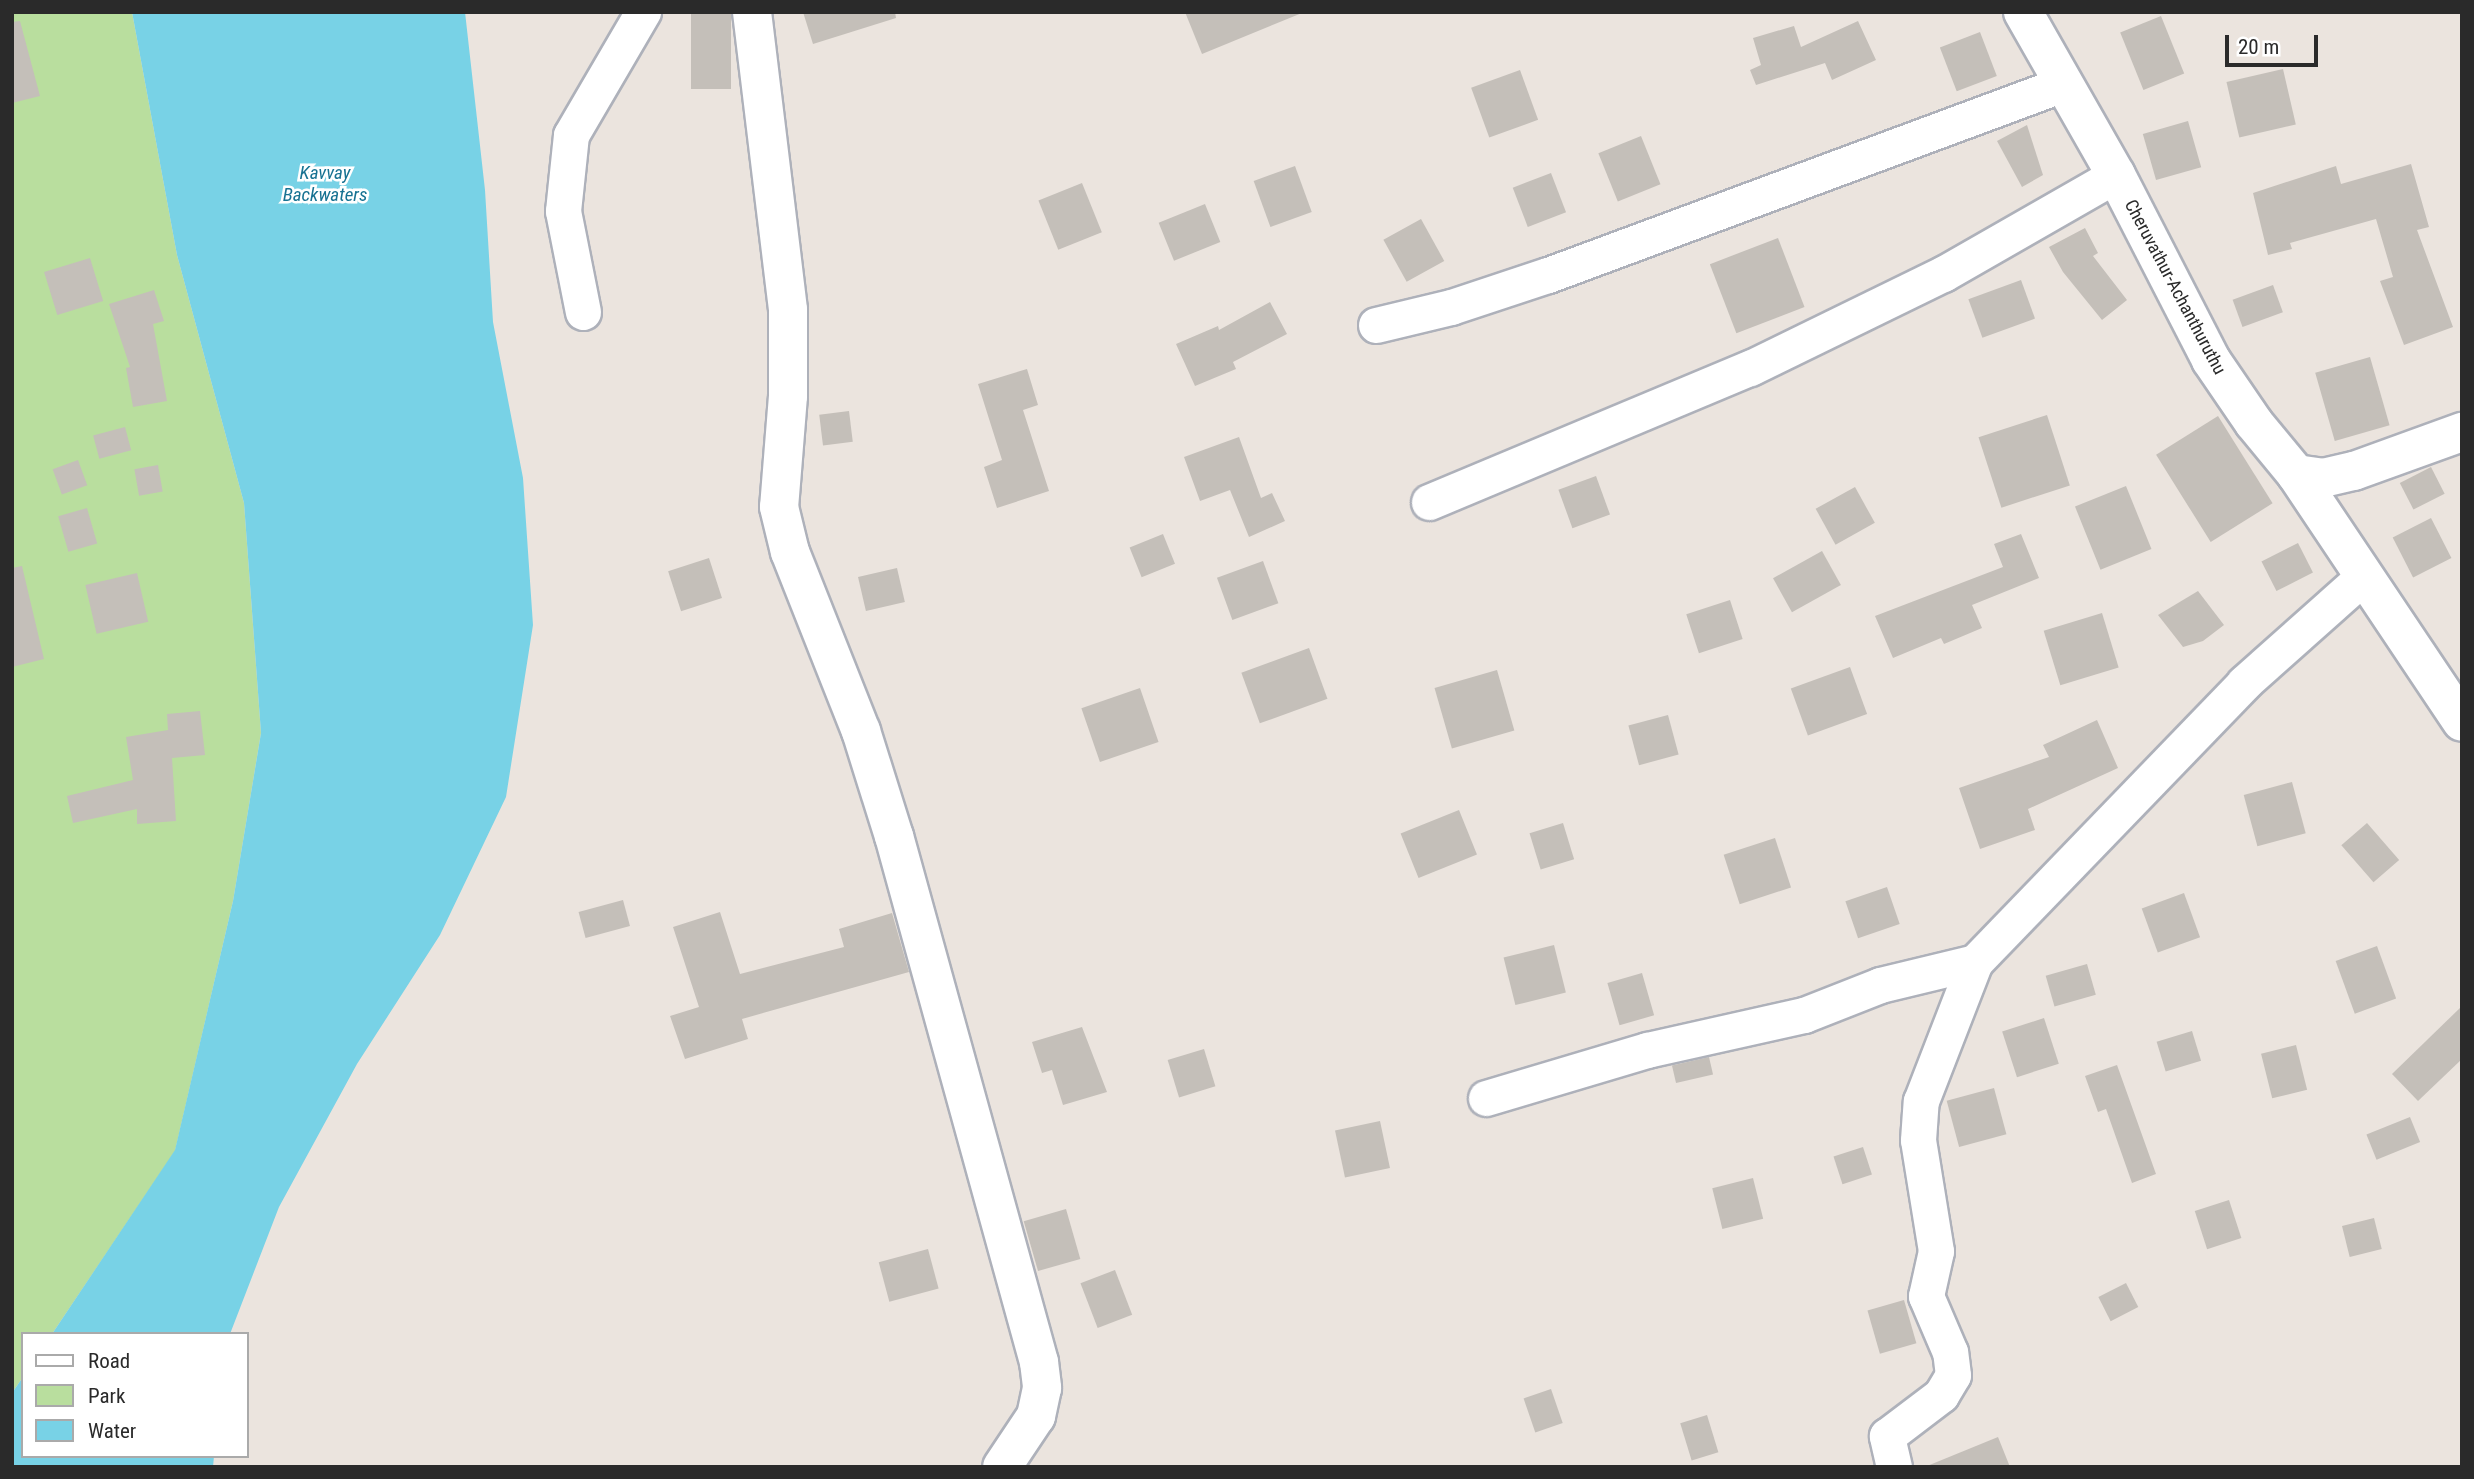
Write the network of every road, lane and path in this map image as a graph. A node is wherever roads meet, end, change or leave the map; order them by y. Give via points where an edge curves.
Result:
1 (643, 12) edge
2 (752, 12) edge
3 (2023, 12) edge
4 (2063, 84) junction
5 (2116, 175) junction
6 (583, 312) dead end
7 (1376, 325) dead end
8 (2462, 432) edge
9 (2296, 474) junction
10 (1429, 502) dead end
11 (2363, 577) junction
12 (2462, 722) edge
13 (1975, 962) junction
14 (1486, 1098) dead end
15 (1002, 1467) edge
16 (1894, 1467) edge

1 - 6 street via 570,135 563,211
2 - 15 main road via 788,310 788,396 779,507 790,552 861,731 894,836 1039,1362 1042,1388 1036,1416
3 - 4 main road, Cheruvathur-Achanthuruthu
4 - 5 main road, Cheruvathur-Achanthuruthu
4 - 7 street via 1548,275 1451,307
5 - 9 main road, Cheruvathur-Achanthuruthu via 2211,360
5 - 10 street via 1943,274 1750,368
8 - 9 main road via 2354,471 2323,478
9 - 11 main road, Cheruvathur-Achanthuruthu
11 - 12 main road, Cheruvathur-Achanthuruthu
11 - 13 street via 2244,683
13 - 14 street via 1880,985 1804,1015 1647,1051
13 - 16 street via 1921,1101 1918,1140 1936,1251 1926,1296 1950,1352 1953,1375 1941,1395 1886,1436

